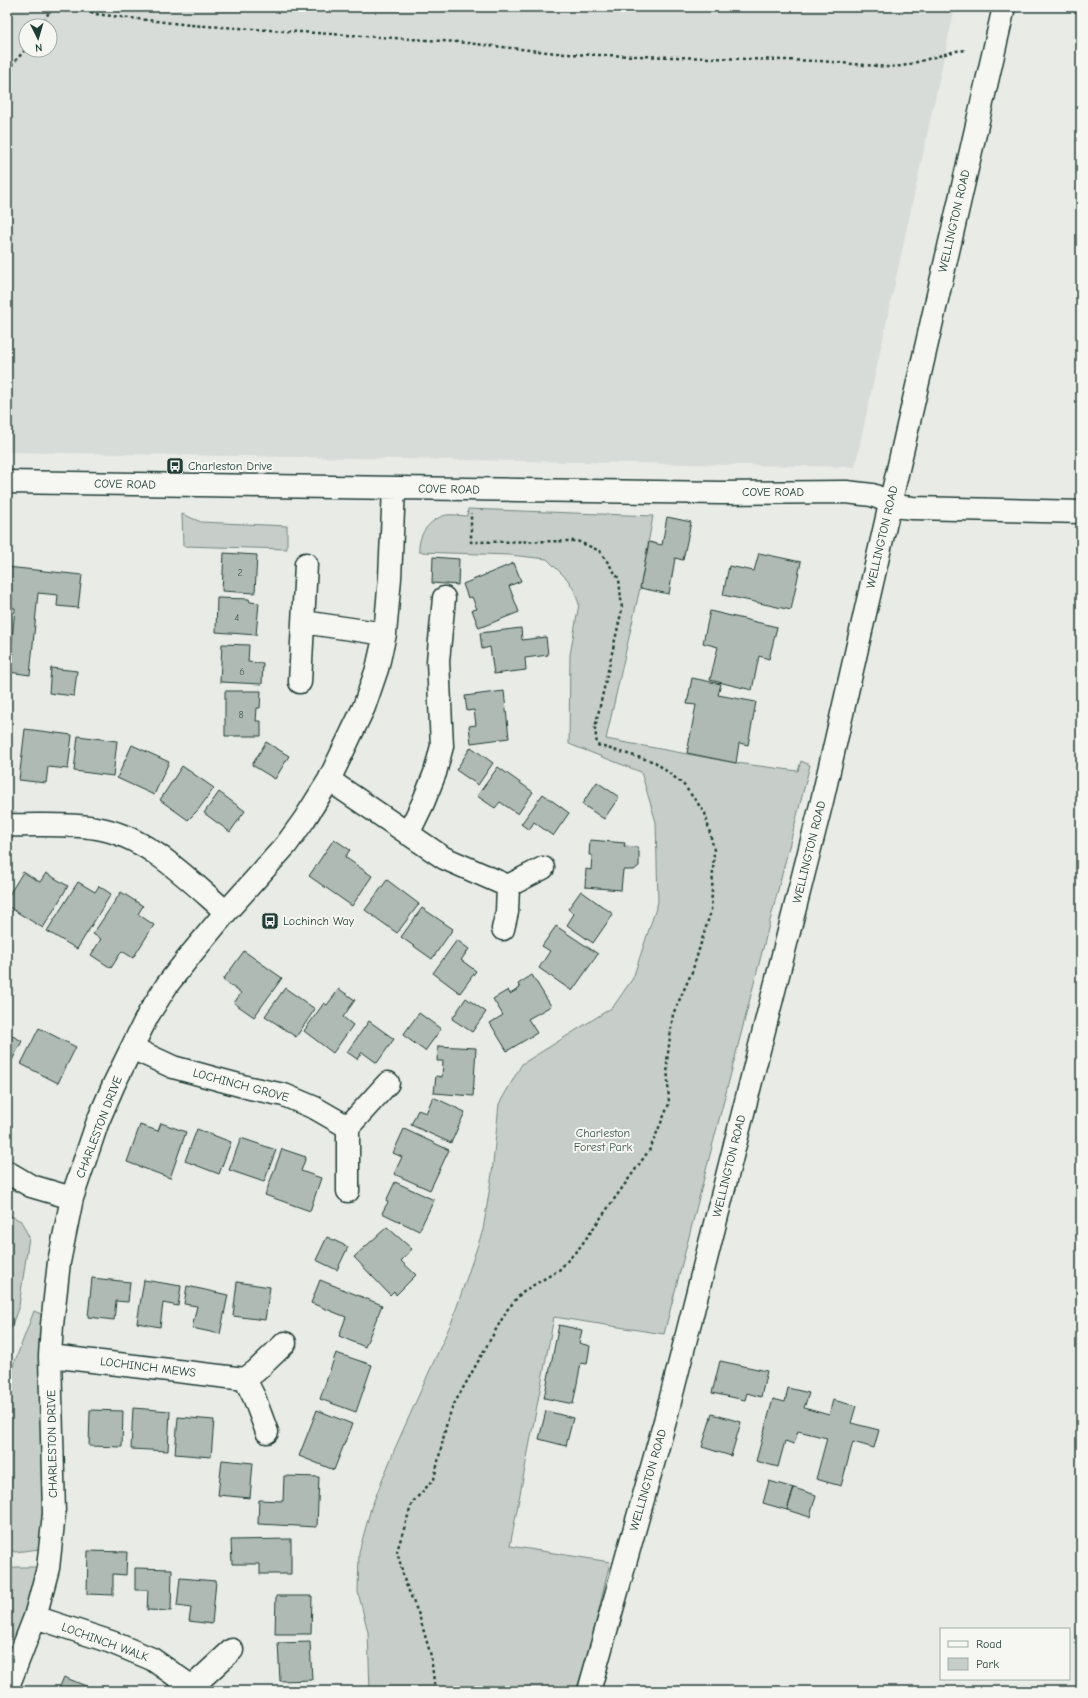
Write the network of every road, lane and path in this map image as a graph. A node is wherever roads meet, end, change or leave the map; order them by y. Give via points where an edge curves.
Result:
1 (52, 7) edge
2 (72, 7) edge
3 (1004, 7) edge
4 (46, 18) edge
5 (994, 47) junction
6 (18, 58) edge
7 (7, 70) edge
8 (7, 482) edge
9 (394, 488) junction
10 (890, 503) junction
11 (1081, 512) edge
12 (471, 513) dead end
13 (306, 564) dead end
14 (444, 598) dead end
15 (303, 622) junction
16 (385, 634) junction
17 (300, 682) dead end
18 (329, 780) junction
19 (7, 825) edge
20 (408, 834) junction
21 (543, 868) dead end
22 (508, 886) junction
23 (226, 912) junction
24 (503, 929) dead end
25 (132, 1048) junction
26 (388, 1083) dead end
27 (348, 1127) junction
28 (7, 1172) edge
29 (348, 1191) dead end
30 (72, 1198) junction
31 (285, 1344) dead end
32 (50, 1356) junction
33 (245, 1379) junction
34 (267, 1432) dead end
35 (35, 1617) junction
36 (232, 1650) dead end
37 (7, 1689) edge
38 (194, 1689) edge
39 (435, 1691) edge
40 (589, 1691) edge

1 - 4 path
2 - 5 path via 95,14 182,25 458,42 565,54 820,61 887,67 903,66 956,51
3 - 5 street, WELLINGTON ROAD
5 - 10 street, WELLINGTON ROAD
6 - 7 path
8 - 9 street, COVE ROAD
9 - 10 street, COVE ROAD via 722,493 846,492 872,495
9 - 16 street, CHARLESTON DRIVE
10 - 11 street, COVE ROAD via 913,508
10 - 40 street, WELLINGTON ROAD via 822,800 667,1413
12 - 39 path via 472,542 577,541 600,551 619,579 622,609 595,728 597,745 655,762 683,784 705,813 714,850 711,911 692,972 673,1014 667,1061 669,1104 650,1149 565,1264 522,1292 507,1310 446,1422 434,1479 412,1504 397,1551 431,1656
13 - 15 street
14 - 20 street via 438,661 442,746 435,773
15 - 16 street
15 - 17 street
16 - 18 street, CHARLESTON DRIVE via 364,707
18 - 20 street
18 - 23 street, CHARLESTON DRIVE via 286,845
19 - 23 street via 64,824 119,833 146,848 181,873
20 - 22 street via 444,858
21 - 22 street
22 - 24 street via 507,912
23 - 25 street, CHARLESTON DRIVE via 167,985
25 - 27 street, LOCHINCH GROVE via 172,1067 284,1095 315,1108
25 - 30 street, CHARLESTON DRIVE via 98,1121
26 - 27 street
27 - 29 street
28 - 30 street via 31,1186
30 - 32 street, CHARLESTON DRIVE via 59,1262
31 - 33 street
32 - 33 street, LOCHINCH MEWS
32 - 35 street, CHARLESTON DRIVE via 54,1514 48,1568
33 - 34 street
35 - 37 street, CHARLESTON DRIVE
35 - 38 street, LOCHINCH WALK via 111,1642 152,1659
36 - 38 street, LOCHINCH WALK

